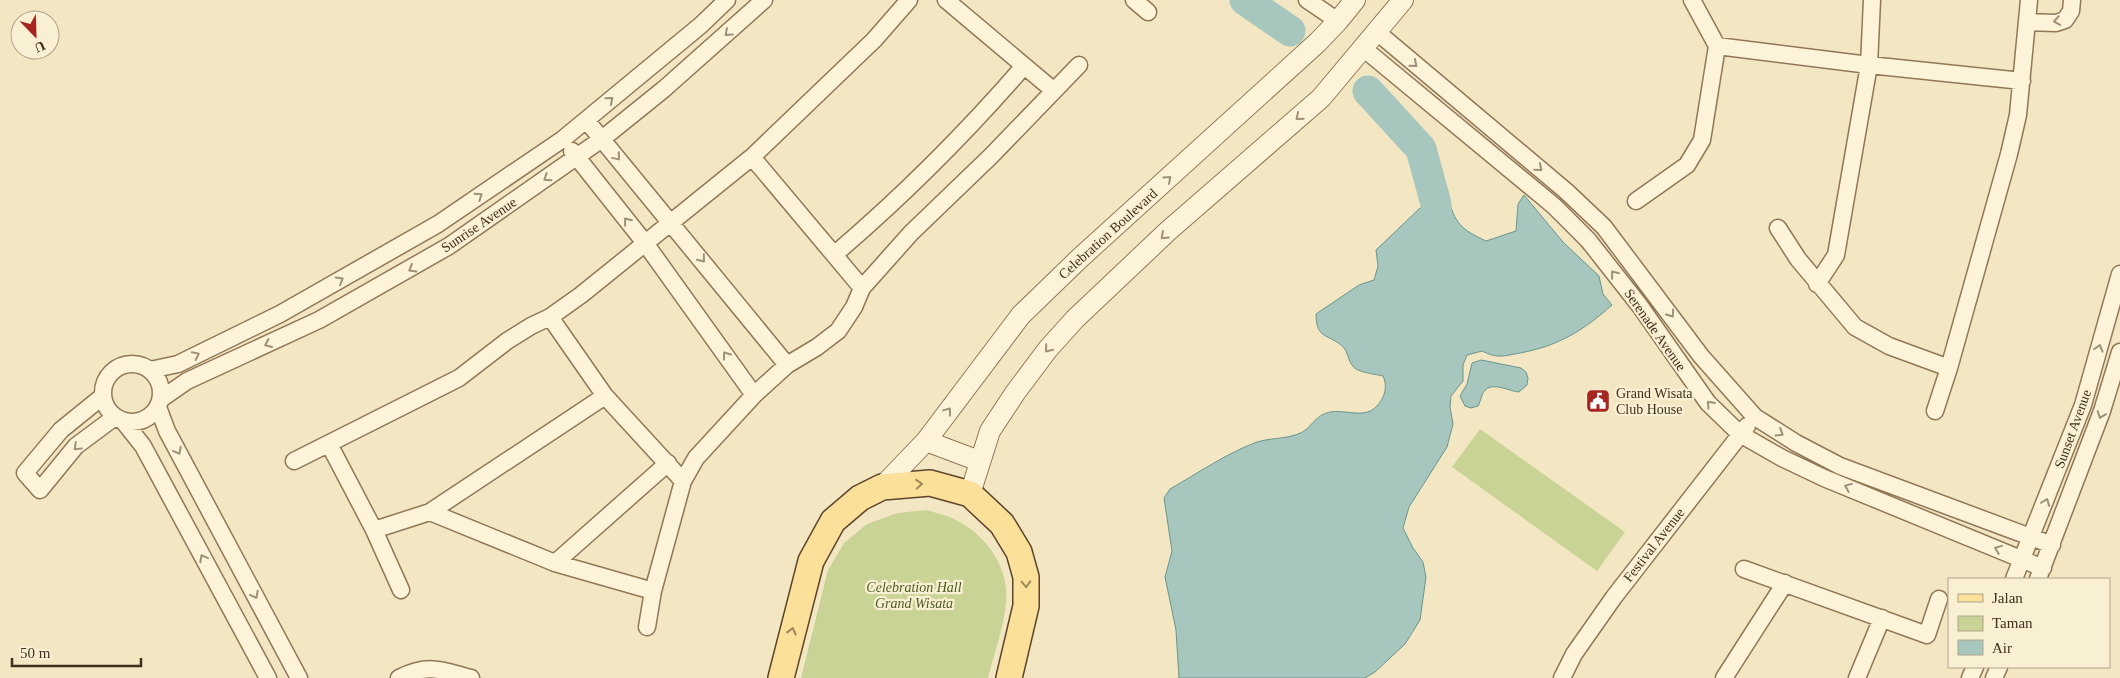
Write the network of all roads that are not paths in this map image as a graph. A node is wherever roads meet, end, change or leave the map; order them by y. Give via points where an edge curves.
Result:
1 (727, 0) edge
2 (764, 0) edge
3 (909, 0) edge
4 (946, 0) edge
5 (1134, 0) edge
6 (1307, 0) edge
7 (1355, 0) edge
8 (1403, 0) edge
9 (1692, 0) edge
10 (1872, 0) edge
11 (2029, 0) edge
12 (2072, 0) edge
13 (1148, 12) dead end
14 (1338, 21) junction
15 (2027, 22) junction
16 (1377, 32) junction
17 (1717, 46) junction
18 (1363, 48) junction
19 (1079, 65) dead end
20 (1869, 65) junction
21 (1024, 66) junction
22 (2022, 81) junction
23 (1053, 90) junction
24 (586, 120) junction
25 (563, 139) junction
26 (602, 139) junction
27 (752, 157) junction
28 (577, 158) junction
29 (1636, 201) dead end
30 (671, 222) junction
31 (1778, 228) dead end
32 (645, 244) junction
33 (835, 254) junction
34 (2120, 274) edge
35 (1817, 284) junction
36 (862, 288) junction
37 (550, 318) junction
38 (2120, 352) edge
39 (787, 365) junction
40 (1950, 368) junction
41 (150, 370) junction
42 (2088, 388) junction
43 (2107, 394) junction
44 (754, 395) junction
45 (103, 396) junction
46 (605, 396) junction
47 (160, 403) junction
48 (1935, 411) dead end
49 (1755, 417) junction
50 (120, 419) junction
51 (1740, 434) junction
52 (926, 440) junction
53 (328, 444) junction
54 (294, 461) dead end
55 (980, 461) junction
56 (668, 463) junction
57 (683, 481) junction
58 (882, 487) junction
59 (970, 494) junction
60 (430, 512) junction
61 (374, 530) junction
62 (2032, 537) junction
63 (2052, 545) junction
64 (2024, 559) junction
65 (555, 563) junction
66 (1744, 569) dead end
67 (2041, 574) edge
68 (2014, 578) edge
69 (1785, 584) junction
70 (401, 590) dead end
71 (653, 591) junction
72 (1939, 599) dead end
73 (1882, 618) junction
74 (647, 627) dead end
75 (268, 678) edge
76 (299, 678) edge
77 (399, 678) edge
78 (471, 678) edge
79 (781, 678) edge
80 (1009, 678) edge
81 (1562, 678) edge
82 (1724, 678) edge
83 (1857, 678) edge

24 -> 1 street, Sunrise Avenue
2 -> 26 street, Sunrise Avenue
3 - 27 street via 874,40
4 - 21 street
5 - 13 street
6 - 14 street
7 - 14 street, Celebration Boulevard
8 - 16 street
9 - 17 street
10 - 20 street
11 - 15 street
12 -> 15 street via 2065,20 2056,23
52 -> 14 street, Celebration Boulevard via 1021,315
15 - 22 street
16 - 18 street
16 -> 49 street, Serenade Avenue via 1566,191 1604,227 1701,356
17 - 20 street
17 - 29 street via 1702,140 1687,165
51 -> 18 street, Serenade Avenue via 1708,403 1640,306 1588,240 1554,206
18 -> 55 street via 1321,98 1168,231 1075,318 1015,393 990,431
19 - 23 street
20 - 22 street
20 - 35 street via 1836,255
21 - 23 street
21 - 33 street via 983,114 878,217
22 - 40 street via 2009,154
23 - 36 street via 991,156 911,233
24 - 25 street, Sunrise Avenue
24 - 26 street
25 - 28 street
41 -> 25 street, Sunrise Avenue via 178,364 280,314 438,224
26 - 28 street, Sunrise Avenue
26 -> 30 street
27 - 30 street
27 - 33 street
32 -> 28 street
28 -> 47 street, Sunrise Avenue via 449,246 399,276 319,320 187,381
30 - 32 street
30 -> 39 street
31 - 35 street
32 - 37 street
44 -> 32 street
33 - 36 street
42 -> 34 street, Sunset Avenue
35 - 40 street via 1855,326 1889,346
36 - 39 street via 838,331
37 - 46 street
37 - 53 street via 507,341 459,378
38 - 43 street, Sunset Avenue
39 - 44 street
40 - 48 street
41 - 45 street via 126,365 113,371 105,382
41 - 47 street via 161,388
42 - 43 street
62 -> 42 street, Sunset Avenue
43 -> 63 street, Sunset Avenue
44 - 57 street via 709,442
45 - 50 street via 107,408
50 -> 45 street via 76,446 40,490 24,473 61,430
46 - 56 street
46 - 60 street
47 - 50 street via 150,417 138,422
47 -> 76 street via 168,431
49 - 51 street, Festival Avenue
49 -> 62 street, Serenade Avenue via 1840,466
75 -> 50 street via 143,446
64 -> 51 street, Serenade Avenue via 1824,478
51 - 81 street, Festival Avenue via 1614,597 1574,654
52 - 55 street
52 - 58 street, Celebration Boulevard
53 - 54 street
53 - 61 street
55 - 59 street
56 - 57 street
56 - 65 street
57 - 71 street
58 -> 59 main road via 930,483
79 -> 58 main road via 811,562 824,537 833,520 860,498
59 -> 80 main road via 1002,524 1019,552 1026,577 1025,614
60 - 61 street
60 - 65 street
61 - 70 street
62 - 63 street, Serenade Avenue
62 - 64 street, Sunset Avenue
63 - 67 street, Sunset Avenue
64 - 67 street, Serenade Avenue
64 - 68 street, Sunset Avenue
65 - 71 street
66 - 69 street
69 - 73 street
69 - 82 street
71 - 74 street
72 - 73 street via 1927,635
73 - 83 street
77 - 78 street via 427,668

